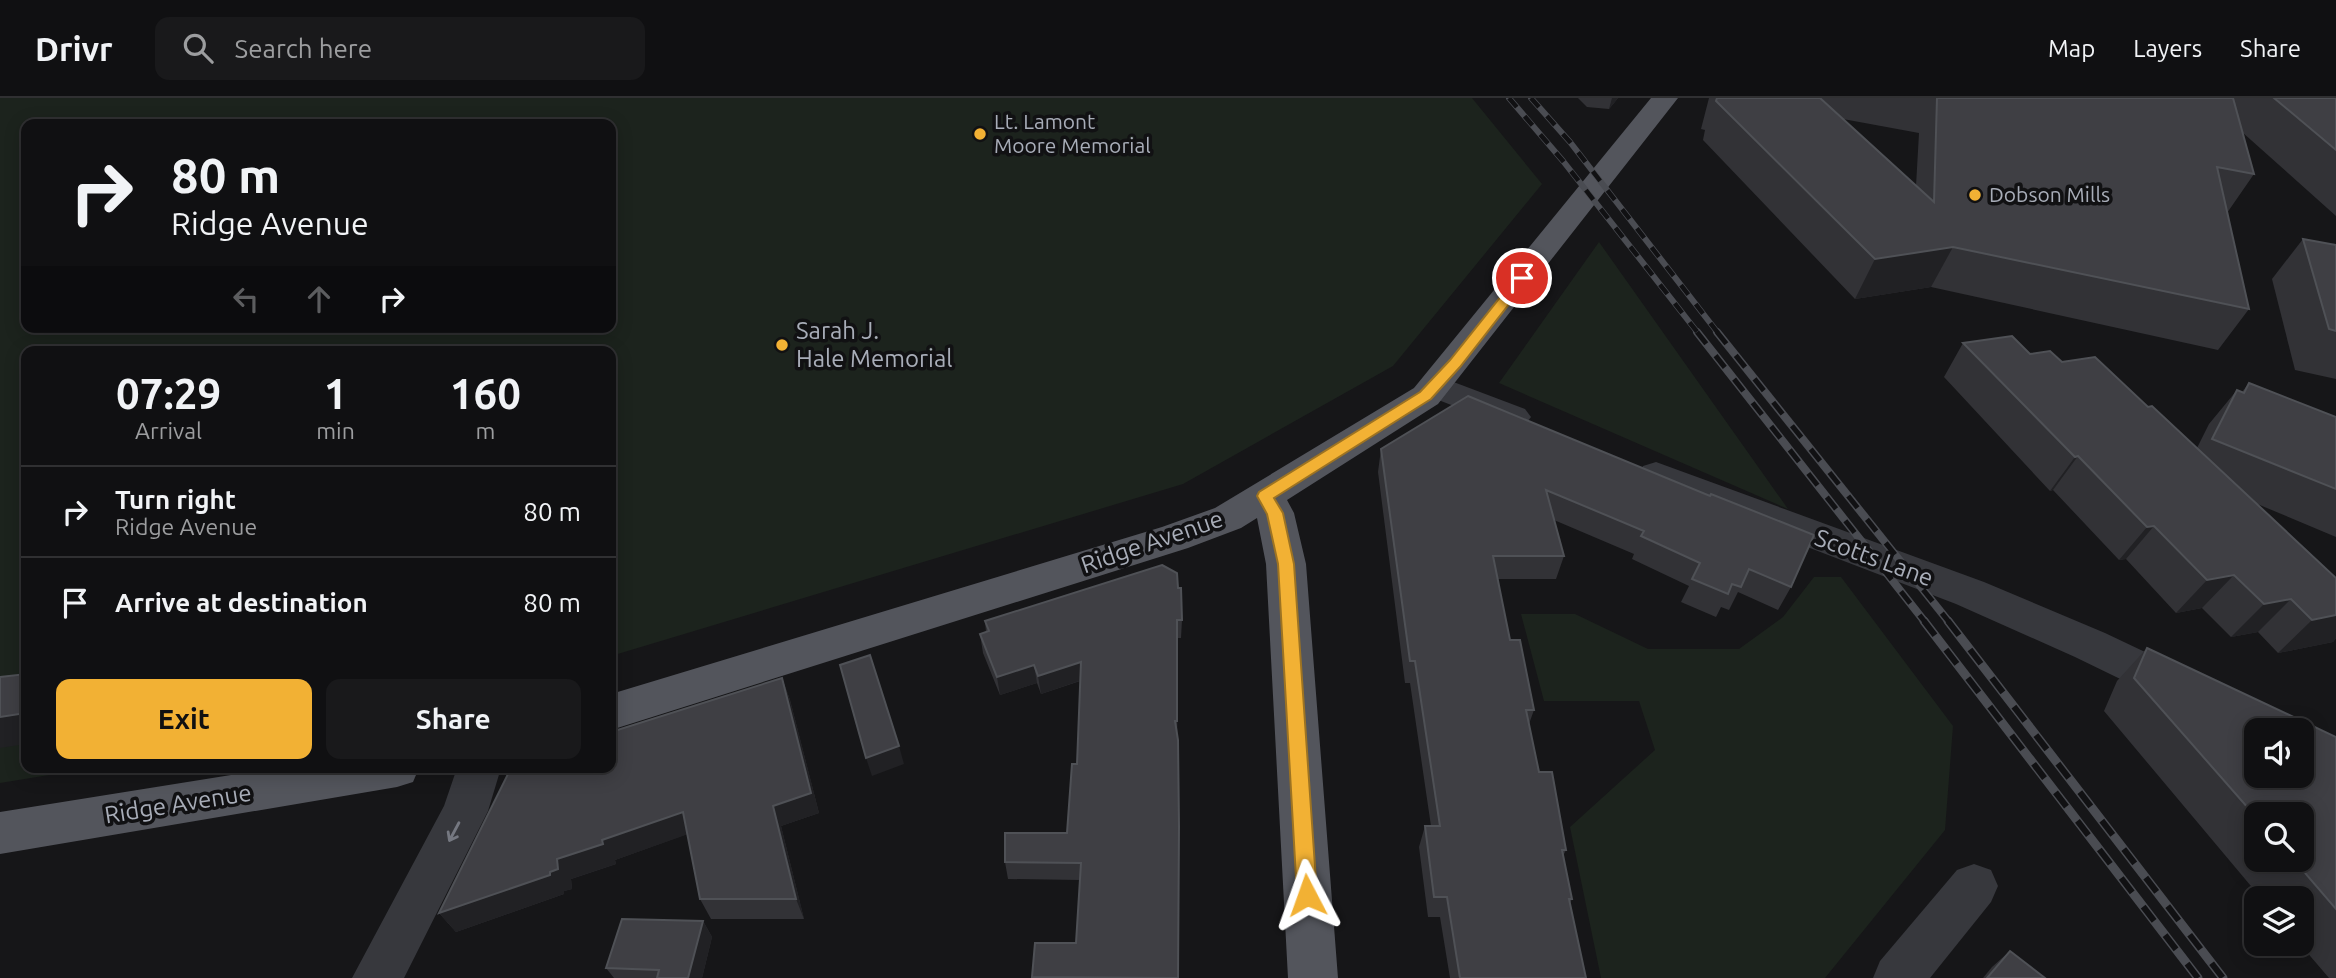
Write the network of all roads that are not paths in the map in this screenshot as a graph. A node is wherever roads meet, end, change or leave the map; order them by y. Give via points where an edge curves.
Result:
1 (1665, 98) edge
2 (1435, 386) junction
3 (1538, 427) edge
4 (1628, 463) edge
5 (1265, 496) junction
6 (616, 710) edge
7 (2244, 719) edge
8 (366, 773) edge
9 (477, 773) edge
10 (0, 833) edge
11 (1974, 886) dead end
12 (377, 978) edge
13 (1313, 978) edge
14 (1898, 978) edge

1 - 2 main road, Ridge Avenue
2 - 3 street
2 - 5 main road, Ridge Avenue via 1414,404
4 - 7 street, Scotts Lane via 1970,593
5 - 6 main road, Ridge Avenue via 1228,518 1174,538
5 - 13 main road via 1275,513 1286,564
8 - 10 main road, Ridge Avenue
9 -> 12 street via 465,811
11 - 14 street

